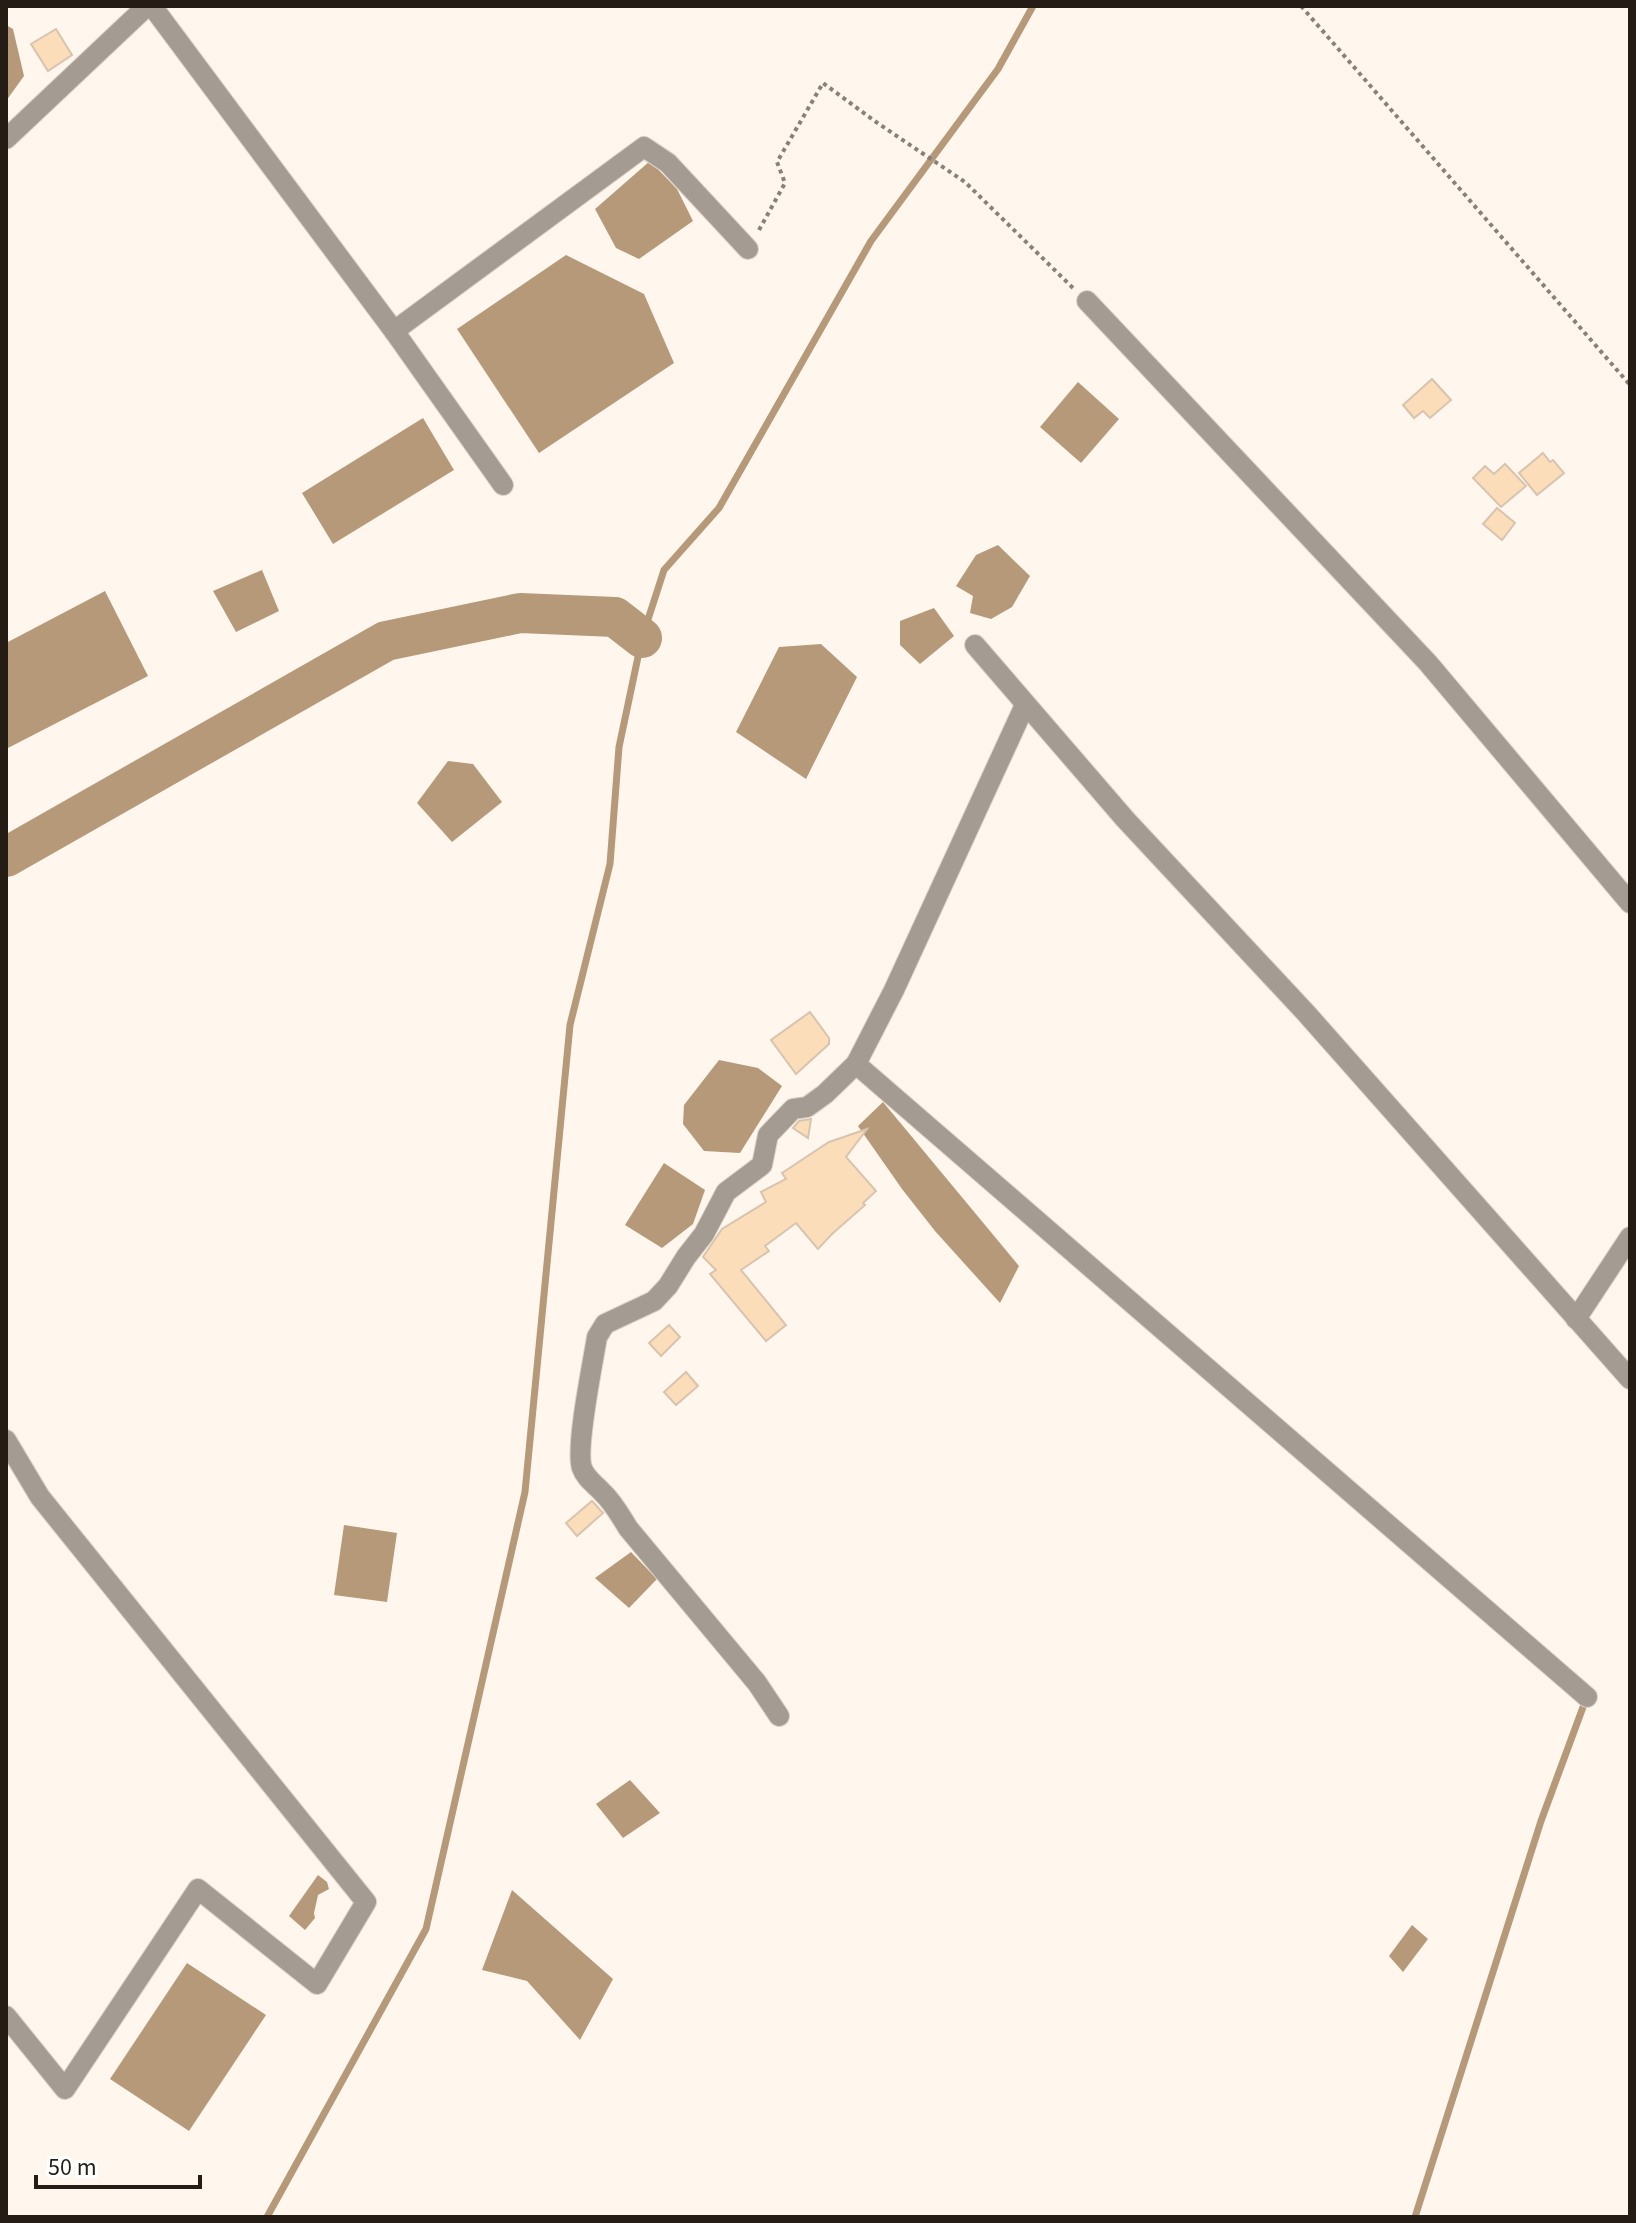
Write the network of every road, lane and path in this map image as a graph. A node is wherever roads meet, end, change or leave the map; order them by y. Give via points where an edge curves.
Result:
1 (149, 6) edge
2 (1301, 6) edge
3 (6, 139) edge
4 (748, 249) joint
5 (1087, 301) joint
6 (394, 331) junction
7 (1630, 385) edge
8 (503, 485) dead end
9 (975, 645) dead end
10 (1025, 705) junction
11 (1630, 903) edge
12 (856, 1064) junction
13 (1630, 1237) edge
14 (1576, 1319) junction
15 (1630, 1379) edge
16 (6, 1440) edge
17 (1587, 1697) dead end
18 (779, 1716) dead end
19 (6, 2016) edge

1 - 3 street
1 - 6 street
2 - 7 path
4 - 5 path via 785,183 777,162 823,83 965,182
4 - 6 street via 668,163 644,147
5 - 11 street via 1428,663
6 - 8 street
9 - 10 street
10 - 12 street
10 - 14 street
12 - 17 street
12 - 18 street via 807,1107 793,1109 768,1135 762,1165 726,1192 704,1234 654,1301 605,1324 597,1337 582,1434 581,1467 590,1481
13 - 14 street
14 - 15 street
16 - 19 street via 40,1497 366,1902 317,1984 198,1889 65,2089

